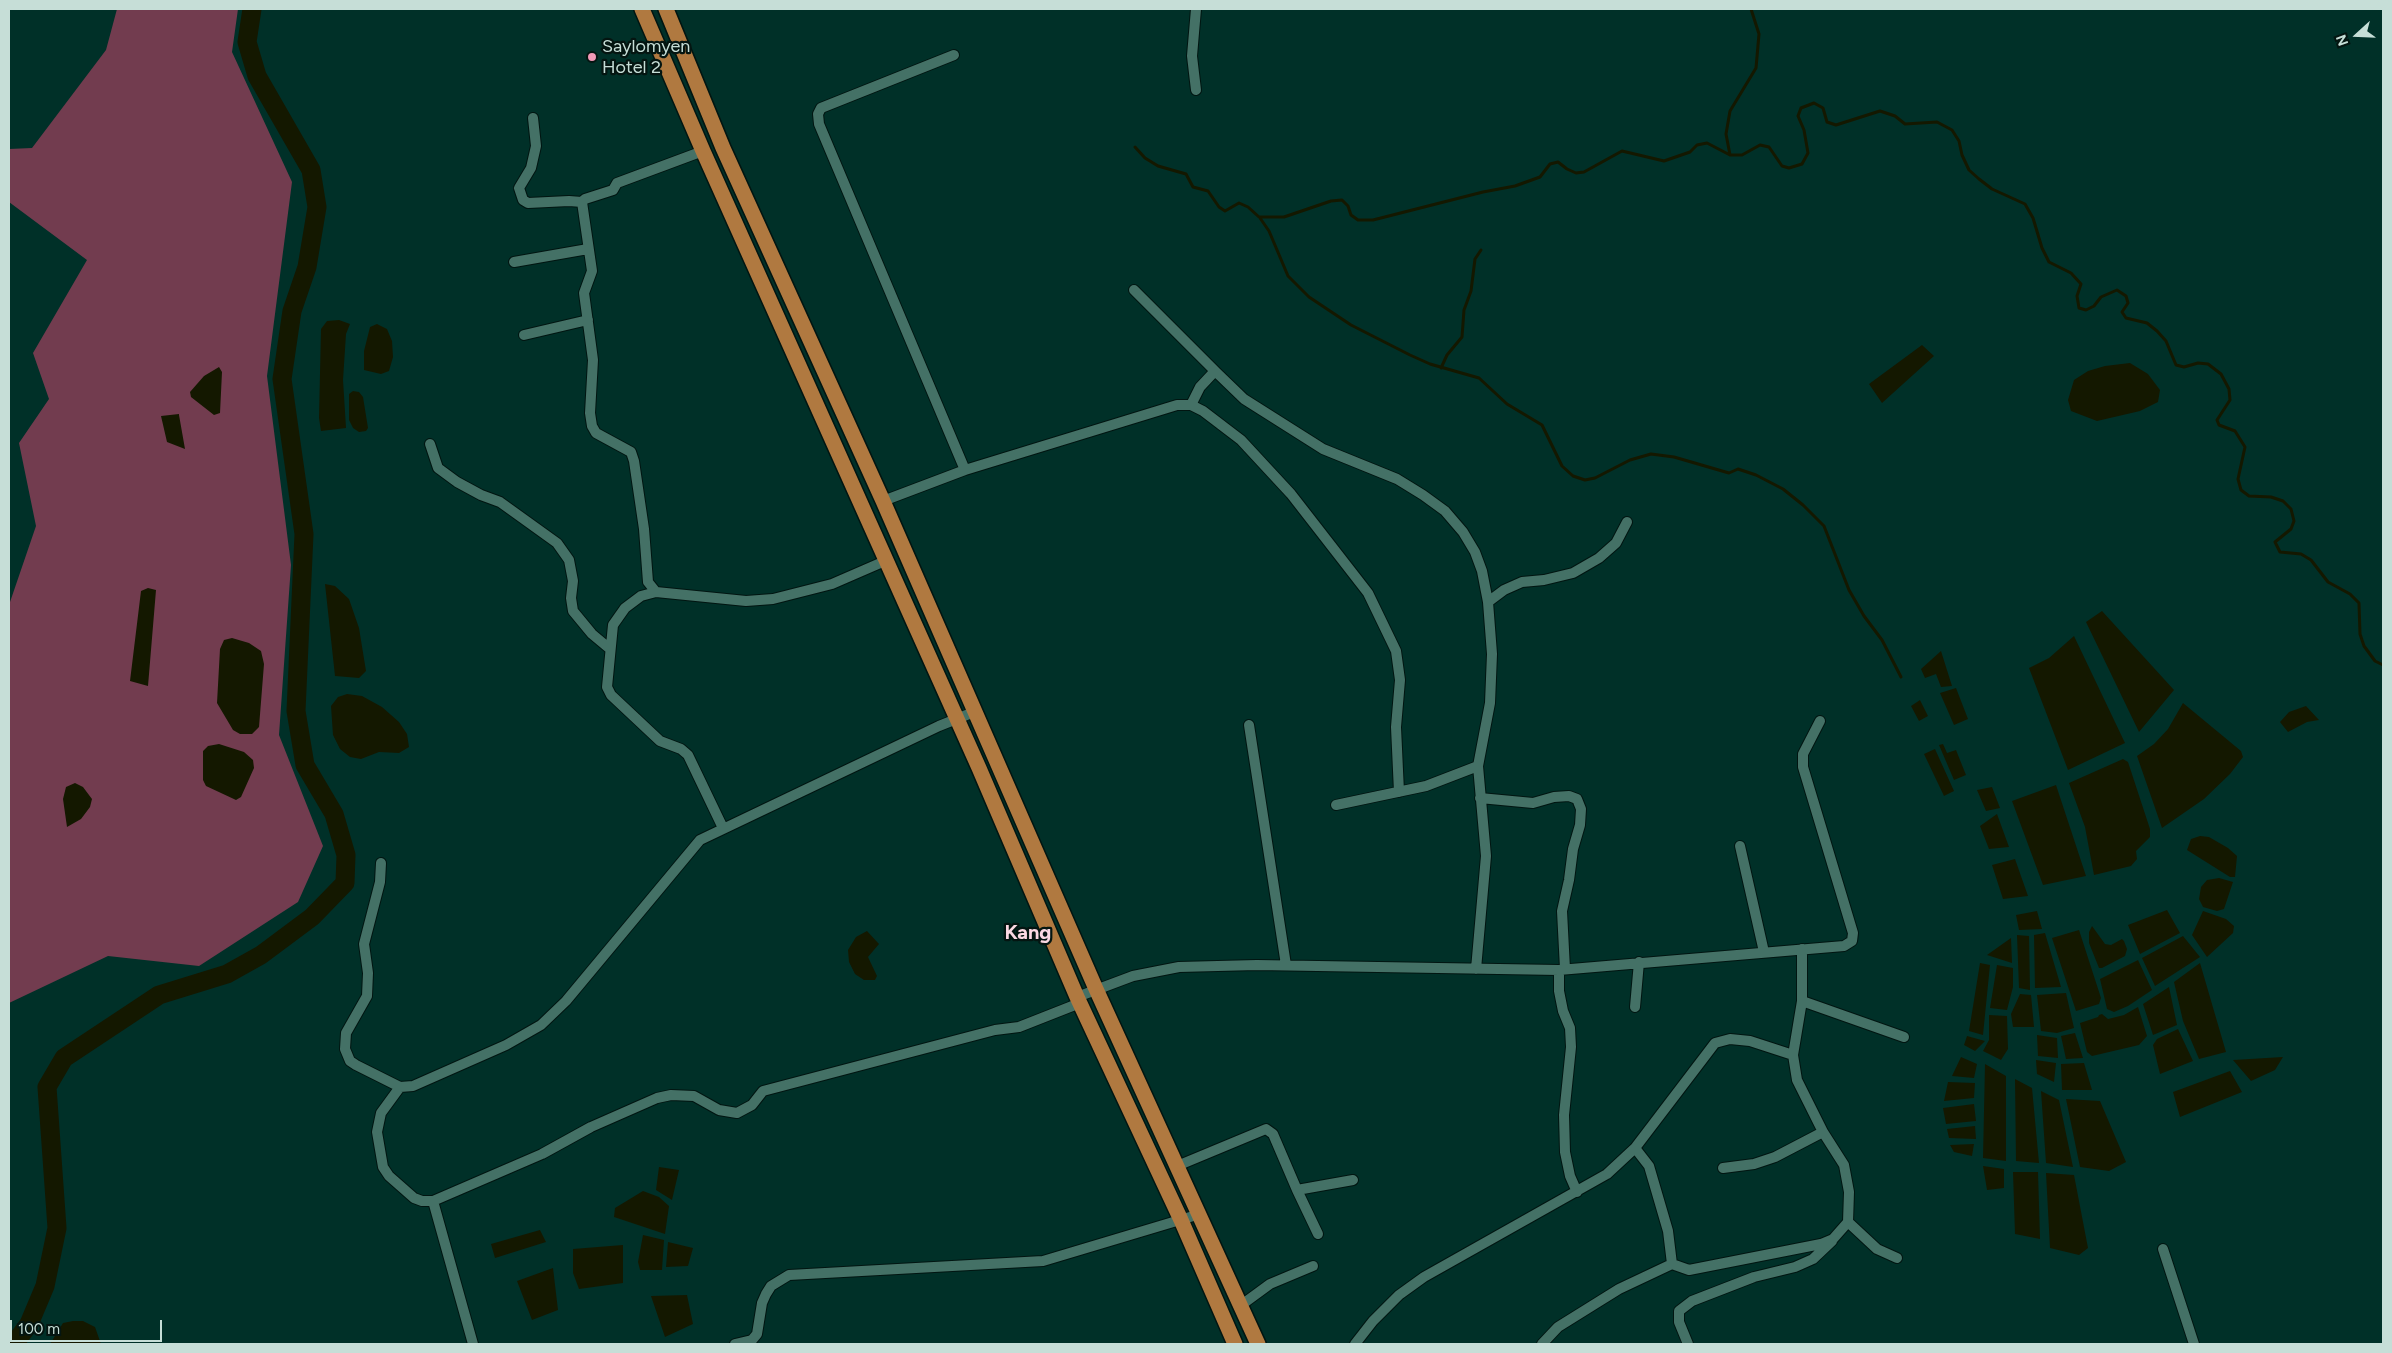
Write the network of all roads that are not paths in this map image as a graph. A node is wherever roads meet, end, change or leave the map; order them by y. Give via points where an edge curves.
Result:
1 (642, 9) edge
2 (666, 9) edge
3 (1196, 9) edge
4 (954, 55) dead end
5 (1196, 90) dead end
6 (533, 118) dead end
7 (703, 151) junction
8 (582, 202) junction
9 (588, 249) junction
10 (770, 252) junction
11 (752, 259) junction
12 (514, 262) dead end
13 (1134, 290) dead end
14 (588, 320) junction
15 (524, 335) dead end
16 (1215, 371) junction
17 (1191, 405) junction
18 (430, 444) dead end
19 (965, 470) junction
20 (883, 501) junction
21 (1627, 522) dead end
22 (885, 561) junction
23 (656, 592) junction
24 (1488, 602) junction
25 (610, 649) junction
26 (974, 712) junction
27 (957, 720) junction
28 (1820, 721) dead end
29 (1249, 725) dead end
30 (1478, 766) junction
31 (1399, 792) junction
32 (1480, 798) junction
33 (1336, 805) dead end
34 (723, 828) junction
35 (1740, 846) dead end
36 (381, 863) dead end
37 (1802, 949) junction
38 (1764, 952) junction
39 (1639, 962) junction
40 (1286, 965) junction
41 (1476, 969) junction
42 (1562, 970) junction
43 (1096, 989) junction
44 (1078, 1000) junction
45 (1802, 1001) junction
46 (1635, 1007) dead end
47 (1904, 1037) dead end
48 (1793, 1056) junction
49 (400, 1087) junction
50 (1823, 1132) junction
51 (1634, 1148) junction
52 (1177, 1166) junction
53 (1722, 1168) dead end
54 (1353, 1180) dead end
55 (1297, 1190) junction
56 (1577, 1192) junction
57 (433, 1201) junction
58 (1200, 1214) junction
59 (1181, 1220) junction
60 (1848, 1222) junction
61 (1318, 1234) dead end
62 (1834, 1239) junction
63 (2163, 1248) dead end
64 (1897, 1258) dead end
65 (1672, 1264) junction
66 (1313, 1266) dead end
67 (1240, 1306) junction
68 (473, 1344) edge
69 (734, 1344) edge
70 (1235, 1344) edge
71 (1258, 1344) edge
72 (1355, 1344) edge
73 (1542, 1344) edge
74 (1688, 1344) edge
75 (2194, 1344) edge

1 - 7 highway
2 - 10 highway
3 - 5 street via 1192,56
4 - 19 street via 821,108 818,114 819,124
6 - 8 street via 536,146 531,168 519,188 523,200 528,204
7 - 8 street via 617,182 612,190
7 - 11 highway
8 - 9 street
9 - 12 street
9 - 14 street via 592,271 584,293
10 - 11 highway
10 - 20 highway
11 - 22 highway
13 - 16 street
14 - 15 street
14 - 23 street via 593,360 592,426 596,434 631,452 640,493 648,582
16 - 17 street via 1200,387
16 - 24 street via 1244,399 1323,449 1397,479 1445,511 1475,552
17 - 19 street via 1177,405
17 - 31 street via 1218,420 1241,440 1291,494 1368,594 1396,651 1400,680 1396,727
18 - 25 street via 438,468 457,482 500,502 557,543 569,560 573,612
19 - 20 street
20 - 26 highway
21 - 24 street via 1616,543 1599,558 1573,572 1522,582
22 - 23 street via 832,584 773,599 746,601
22 - 27 highway
23 - 25 street via 641,596 625,608 613,625
24 - 30 street via 1492,654 1490,703
25 - 34 street via 607,687 611,696 660,741 688,755
26 - 27 street
26 - 43 highway
27 - 34 street
27 - 44 highway
28 - 37 street via 1803,754 1803,767 1854,933 1852,941 1844,946
29 - 40 street
30 - 31 street via 1426,786
30 - 32 street
31 - 33 street
32 - 41 street via 1486,856
32 - 42 street via 1533,803 1554,796 1577,799 1581,810 1580,824 1562,911
34 - 49 street via 695,844 566,1001 541,1025 506,1046 413,1086
35 - 38 street
36 - 49 street via 380,882 364,944 367,996 344,1040 350,1061
37 - 38 street
37 - 45 street
38 - 39 street
39 - 42 street
39 - 46 street
40 - 41 street
40 - 43 street via 1179,967 1133,976
41 - 42 street
42 - 56 street via 1559,991 1570,1028 1571,1047 1564,1114 1565,1152
43 - 44 street
43 - 52 highway
44 - 57 street via 1020,1027 995,1030 763,1091 752,1105 737,1113 719,1110 694,1096 657,1098 591,1127 542,1154
44 - 59 highway
45 - 47 street
45 - 48 street
48 - 50 street via 1797,1080
48 - 51 street via 1750,1041 1730,1039 1715,1043
49 - 57 street via 381,1113 377,1132 383,1167 414,1198
50 - 53 street via 1775,1157 1754,1164
50 - 60 street via 1844,1165 1849,1192
51 - 56 street via 1607,1174
51 - 65 street via 1649,1166 1668,1231
52 - 55 street via 1266,1129 1273,1134
52 - 58 highway
54 - 55 street
55 - 61 street
56 - 72 street via 1424,1277 1399,1295
57 - 68 street
58 - 59 street
58 - 67 highway
59 - 69 street via 1043,1261 789,1275 771,1286 766,1294 757,1334 752,1340
59 - 70 highway
60 - 62 street
60 - 64 street via 1877,1249
62 - 65 street via 1689,1270
62 - 74 street via 1813,1259 1795,1267 1754,1277 1692,1300 1679,1311 1679,1322
63 - 75 street
65 - 73 street via 1619,1289 1558,1327
66 - 67 street via 1270,1284
67 - 71 highway

